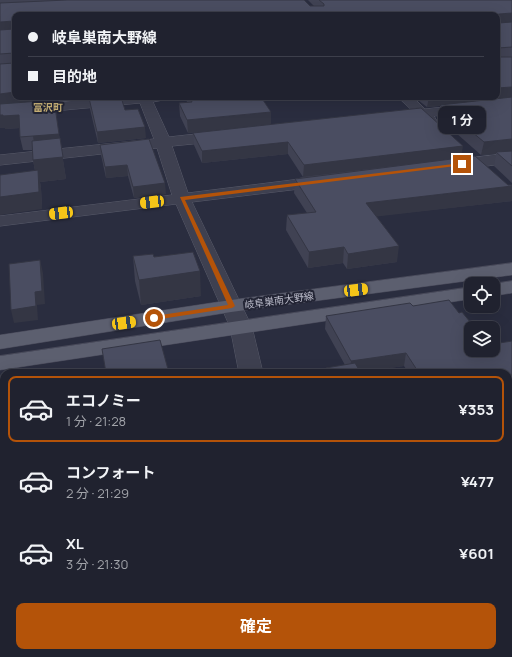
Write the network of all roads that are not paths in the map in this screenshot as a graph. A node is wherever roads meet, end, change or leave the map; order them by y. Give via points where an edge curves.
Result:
1 (119, 100) edge
2 (150, 100) edge
3 (408, 100) edge
4 (512, 104) edge
5 (0, 112) edge
6 (422, 114) junction
7 (383, 118) edge
8 (439, 128) edge
9 (234, 134) edge
10 (163, 142) junction
11 (461, 148) edge
12 (512, 158) edge
13 (0, 160) edge
14 (478, 162) junction
15 (439, 167) edge
16 (495, 178) edge
17 (338, 180) edge
18 (182, 198) junction
19 (0, 221) edge
20 (512, 269) edge
21 (512, 287) edge
22 (500, 289) edge
23 (464, 294) edge
24 (232, 306) junction
25 (241, 327) junction
26 (0, 342) edge
27 (0, 363) edge
28 (251, 369) edge

1 - 5 street
2 - 10 street
3 - 6 street
4 - 6 street
6 - 7 street
6 - 8 street
9 - 10 street
10 - 13 street
10 - 18 street
11 - 14 street
12 - 14 street
14 - 15 street
14 - 16 street
17 - 18 street
18 - 19 street
18 - 24 street
20 - 24 main road, 岐阜巣南大野線
21 - 22 main road
23 - 25 main road
24 - 25 street
24 - 26 main road, 岐阜巣南大野線
25 - 27 main road
25 - 28 street

